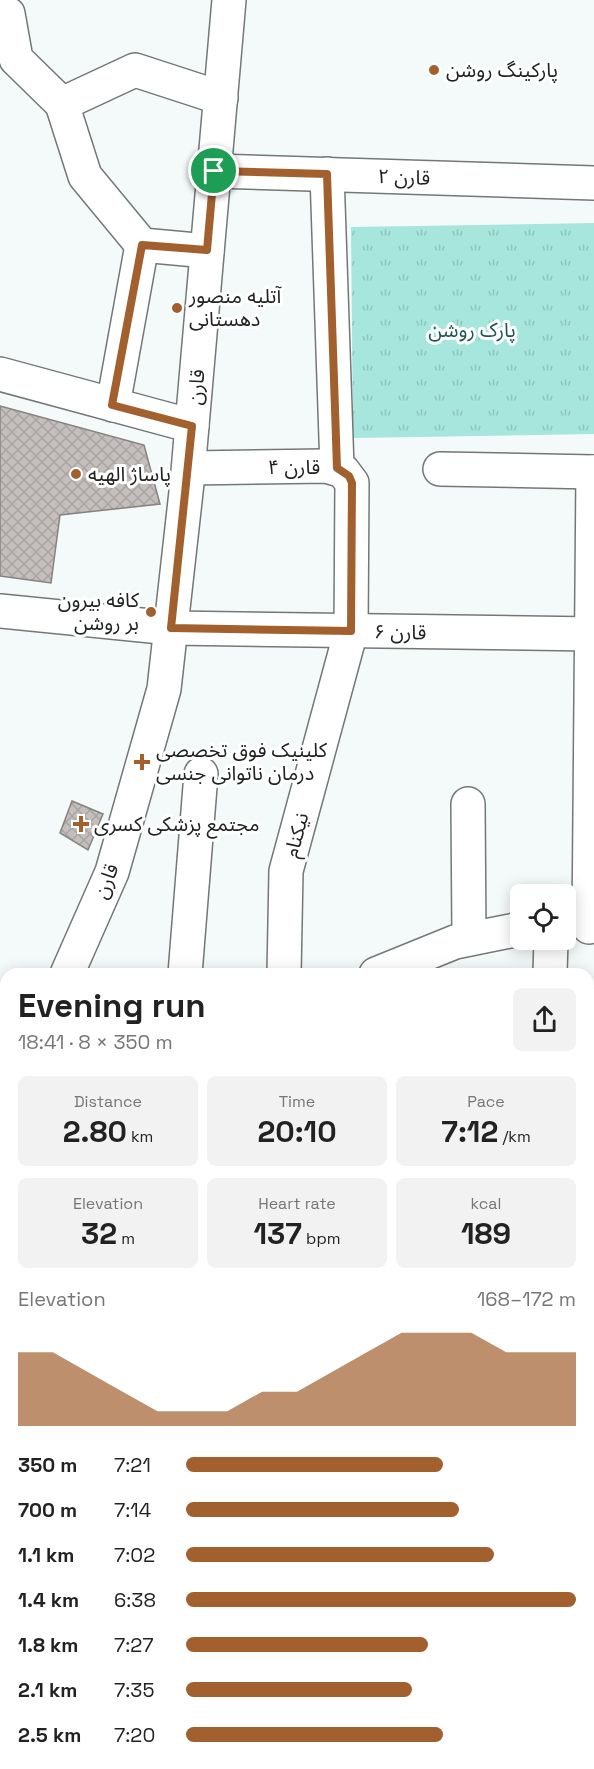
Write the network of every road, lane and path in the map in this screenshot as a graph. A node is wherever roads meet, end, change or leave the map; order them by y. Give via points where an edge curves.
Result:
1 (229, 0) edge
2 (0, 11) edge
3 (221, 98) junction
4 (62, 104) junction
5 (214, 171) junction
6 (327, 174) junction
7 (594, 183) edge
8 (142, 245) junction
9 (207, 250) junction
10 (0, 374) edge
11 (112, 405) junction
12 (192, 426) junction
13 (189, 468) junction
14 (337, 468) junction
15 (440, 469) dead end
16 (593, 472) edge
17 (0, 611) edge
18 (171, 628) junction
19 (351, 631) junction
20 (593, 634) edge
21 (201, 774) dead end
22 (468, 804) dead end
23 (583, 926) edge
24 (510, 931) edge
25 (469, 939) junction
26 (551, 950) edge
27 (70, 968) edge
28 (185, 968) edge
29 (284, 968) edge
30 (391, 968) edge
31 (550, 968) edge

1 - 3 street, قارن
2 - 4 street via 8,14 16,59
3 - 4 street via 135,70
3 - 5 street, قارن
4 - 8 street via 85,176
5 - 6 street, قارن ٢
5 - 9 street, قارن
6 - 7 street, قارن ٢
6 - 14 street
8 - 9 street
8 - 11 street
9 - 12 street, قارن
10 - 11 street
11 - 12 street
12 - 13 street, قارن
13 - 14 street, قارن ۴
13 - 18 street, قارن
14 - 19 street, قارن ۴ via 352,483
15 - 16 street
16 - 20 street
17 - 18 street, قارن ۶
18 - 19 street, قارن ۶
18 - 27 street, قارن via 164,689 112,872
19 - 20 street, قارن ۶
19 - 29 street, نیکنام via 286,871
20 - 23 street
21 - 28 street
22 - 25 street
24 - 25 street
25 - 30 street
26 - 31 street

